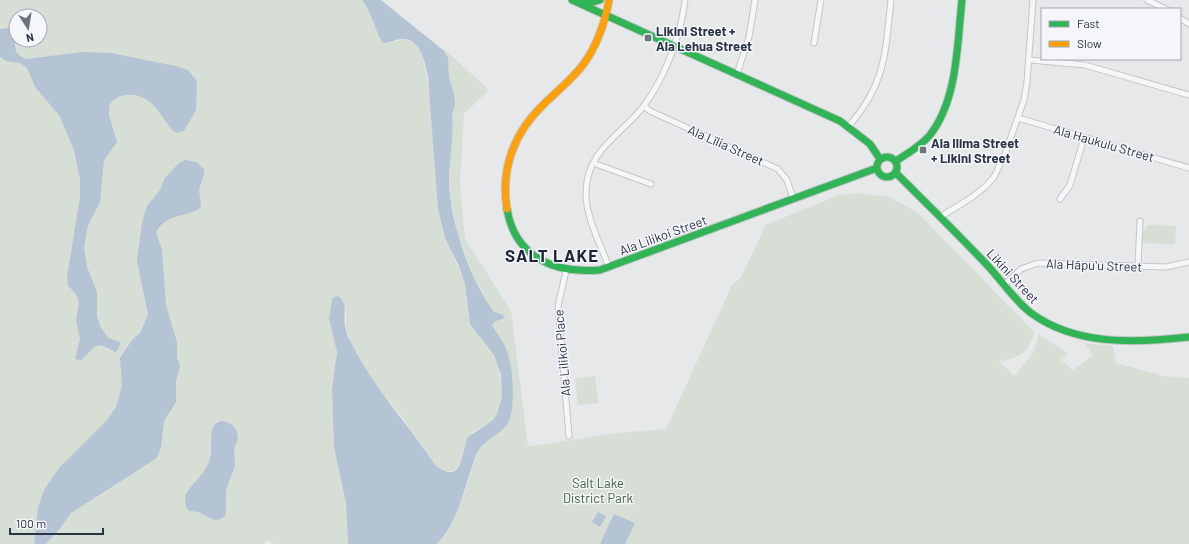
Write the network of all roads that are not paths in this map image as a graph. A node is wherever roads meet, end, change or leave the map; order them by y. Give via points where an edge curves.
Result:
1 (573, 0) edge
2 (600, 0) edge
3 (609, 0) edge
4 (685, 0) edge
5 (755, 0) edge
6 (821, 0) edge
7 (891, 0) edge
8 (962, 0) edge
9 (1033, 0) edge
10 (1147, 0) edge
11 (1164, 8) edge
12 (606, 16) junction
13 (814, 43) dead end
14 (674, 45) junction
15 (1030, 60) junction
16 (736, 74) junction
17 (1189, 95) edge
18 (644, 106) junction
19 (1018, 118) junction
20 (849, 126) junction
21 (1084, 138) junction
22 (880, 159) junction
23 (896, 160) junction
24 (593, 163) junction
25 (877, 168) junction
26 (1189, 168) edge
27 (896, 173) junction
28 (651, 184) dead end
29 (794, 198) junction
30 (1060, 199) dead end
31 (940, 217) junction
32 (1140, 220) dead end
33 (1189, 262) edge
34 (1138, 266) junction
35 (609, 267) junction
36 (566, 270) junction
37 (1005, 284) junction
38 (1189, 337) edge
39 (569, 436) dead end

1 - 2 street via 590,4
1 - 12 street
3 - 12 street, Ala Lilikoi Street
4 - 14 street via 684,13
5 - 16 street via 749,37
6 - 13 street
7 - 20 street via 884,57 878,81
8 - 23 street via 950,94 945,111 930,136
9 - 15 street
10 - 11 street
12 - 14 street
12 - 36 street, Ala Lilikoi Street via 597,40 584,63 521,130 506,168 506,206 514,232 525,247 540,260
14 - 16 street
14 - 18 street via 660,78
15 - 17 street via 1085,65
15 - 19 street
16 - 20 street
18 - 24 street via 606,143
18 - 29 street, Ala Līlia Street via 778,169 787,180
19 - 21 street, Ala Haukulu Street
19 - 31 street via 994,177 971,198
20 - 22 street via 870,144
21 - 26 street, Ala Haukulu Street
21 - 30 street via 1070,185
22 - 23 street via 887,156
22 - 25 street
23 - 27 street
24 - 28 street
24 - 35 street via 587,181 586,205
25 - 27 street via 883,176 890,177
25 - 29 street, Ala Lilikoi Street
27 - 31 street, Likini Street
29 - 35 street, Ala Lilikoi Street
31 - 37 street, Likini Street
32 - 34 street
33 - 34 street, Ala Hāpuʻu Street via 1172,266
34 - 37 street, Ala Hāpuʻu Street via 1038,263 1021,268
35 - 36 street, Ala Lilikoi Street via 590,272
36 - 39 street, Ala Lilikoi Place via 558,306
37 - 38 street, Likini Street via 1021,304 1040,320 1083,337 1111,341

